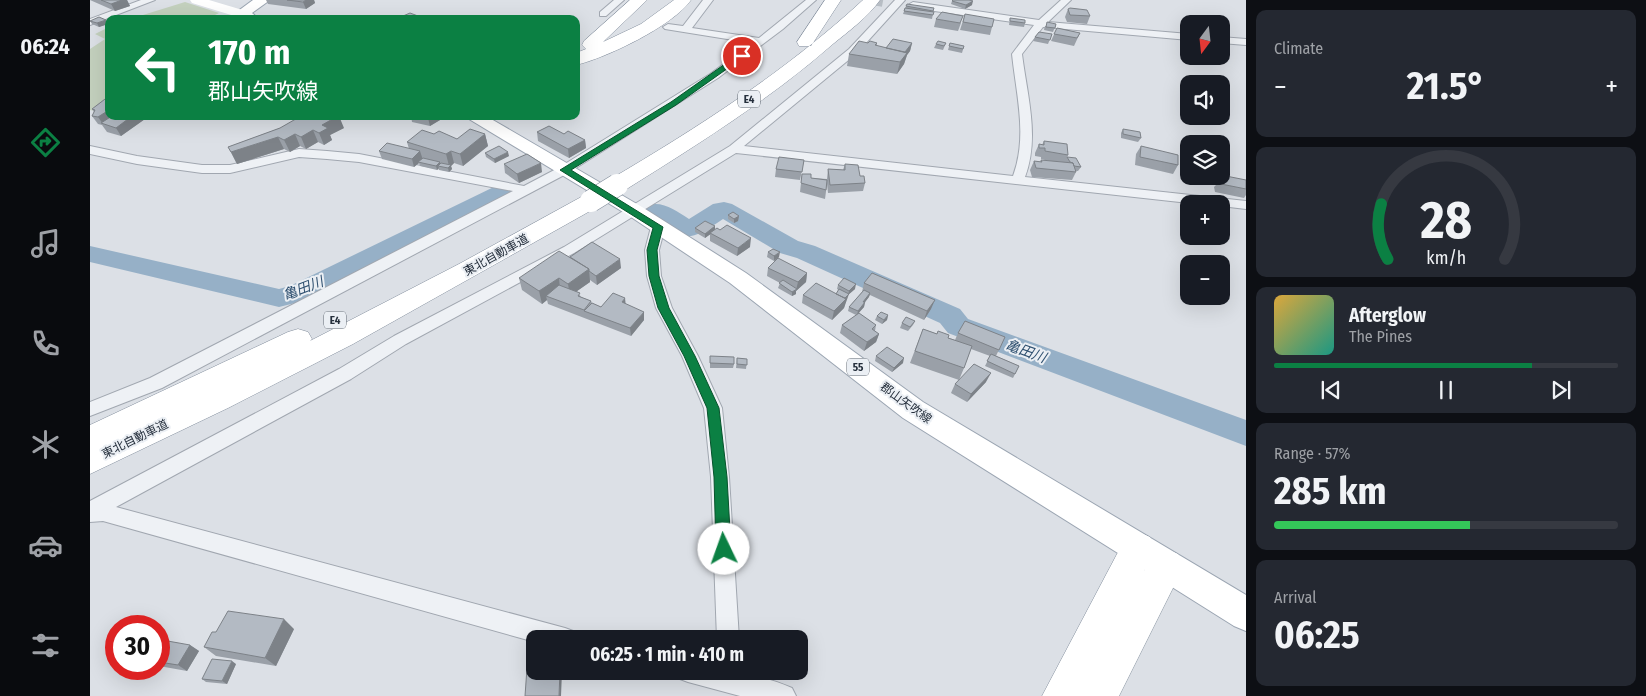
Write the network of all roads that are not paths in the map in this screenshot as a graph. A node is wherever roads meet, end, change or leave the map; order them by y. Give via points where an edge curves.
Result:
1 (150, 0) edge
2 (196, 0) edge
3 (263, 0) edge
4 (619, 0) edge
5 (639, 0) edge
6 (683, 0) edge
7 (708, 0) edge
8 (811, 0) edge
9 (833, 0) edge
10 (854, 0) edge
11 (1066, 0) edge
12 (878, 1) edge
13 (899, 2) edge
14 (603, 14) dead end
15 (109, 15) edge
16 (240, 15) edge
17 (248, 15) edge
18 (105, 16) edge
19 (90, 22) edge
20 (1041, 24) junction
21 (668, 26) dead end
22 (686, 30) junction
23 (1180, 36) edge
24 (761, 41) junction
25 (1230, 41) edge
26 (805, 42) junction
27 (1246, 42) edge
28 (580, 50) edge
29 (580, 58) edge
30 (479, 120) edge
31 (734, 149) junction
32 (90, 150) edge
33 (1018, 180) junction
34 (609, 182) junction
35 (577, 188) junction
36 (527, 190) junction
37 (1246, 205) edge
38 (635, 211) junction
39 (658, 227) junction
40 (327, 345) junction
41 (90, 409) edge
42 (90, 438) edge
43 (90, 461) edge
44 (90, 478) edge
45 (90, 512) edge
46 (1152, 557) junction
47 (1246, 614) edge
48 (532, 630) edge
49 (728, 630) edge
50 (728, 683) edge
51 (784, 696) edge
52 (1062, 696) edge
53 (1098, 696) edge

1 - 15 street
2 - 16 street
3 - 17 main road
4 - 14 street
5 - 28 highway via 607,31
6 - 29 highway via 653,24
7 - 22 street
8 - 24 street
9 - 26 highway
10 - 26 highway, 東北自動車道 / E4
11 - 20 street
12 - 13 street
12 - 34 highway, 東北自動車道 / E4 via 751,98
13 - 20 street
13 - 31 street via 853,51
18 - 19 street
20 - 23 street
20 - 33 street via 1017,54 1026,109 1022,173
21 - 22 street
22 - 24 street
24 - 35 street via 673,104
25 - 27 street
26 - 34 highway, 東北自動車道 / E4
30 - 35 main road, 郡山矢吹線 / 55
31 - 33 street
31 - 38 street
32 - 36 street via 202,169 230,169 299,153 327,155 359,158
33 - 37 street
34 - 35 highway, 東北自動車道 / E4, bridge
35 - 36 street
35 - 38 main road, 郡山矢吹線 / 55
35 - 40 highway, 東北自動車道 / E4 via 457,277
35 - 42 highway, 東北自動車道 / E4 via 378,299
36 - 41 street via 156,383
38 - 39 main road, 郡山矢吹線 / 55
38 - 45 street
39 - 46 main road, 郡山矢吹線 / 55 via 738,278 913,410
39 - 49 street via 652,250 656,284 664,308 713,408
40 - 43 highway, 東北自動車道 / E4
40 - 44 highway via 248,395
45 - 48 street via 104,512
46 - 47 main road, 郡山矢吹線 / 55
46 - 52 highway
46 - 53 highway
50 - 51 street

